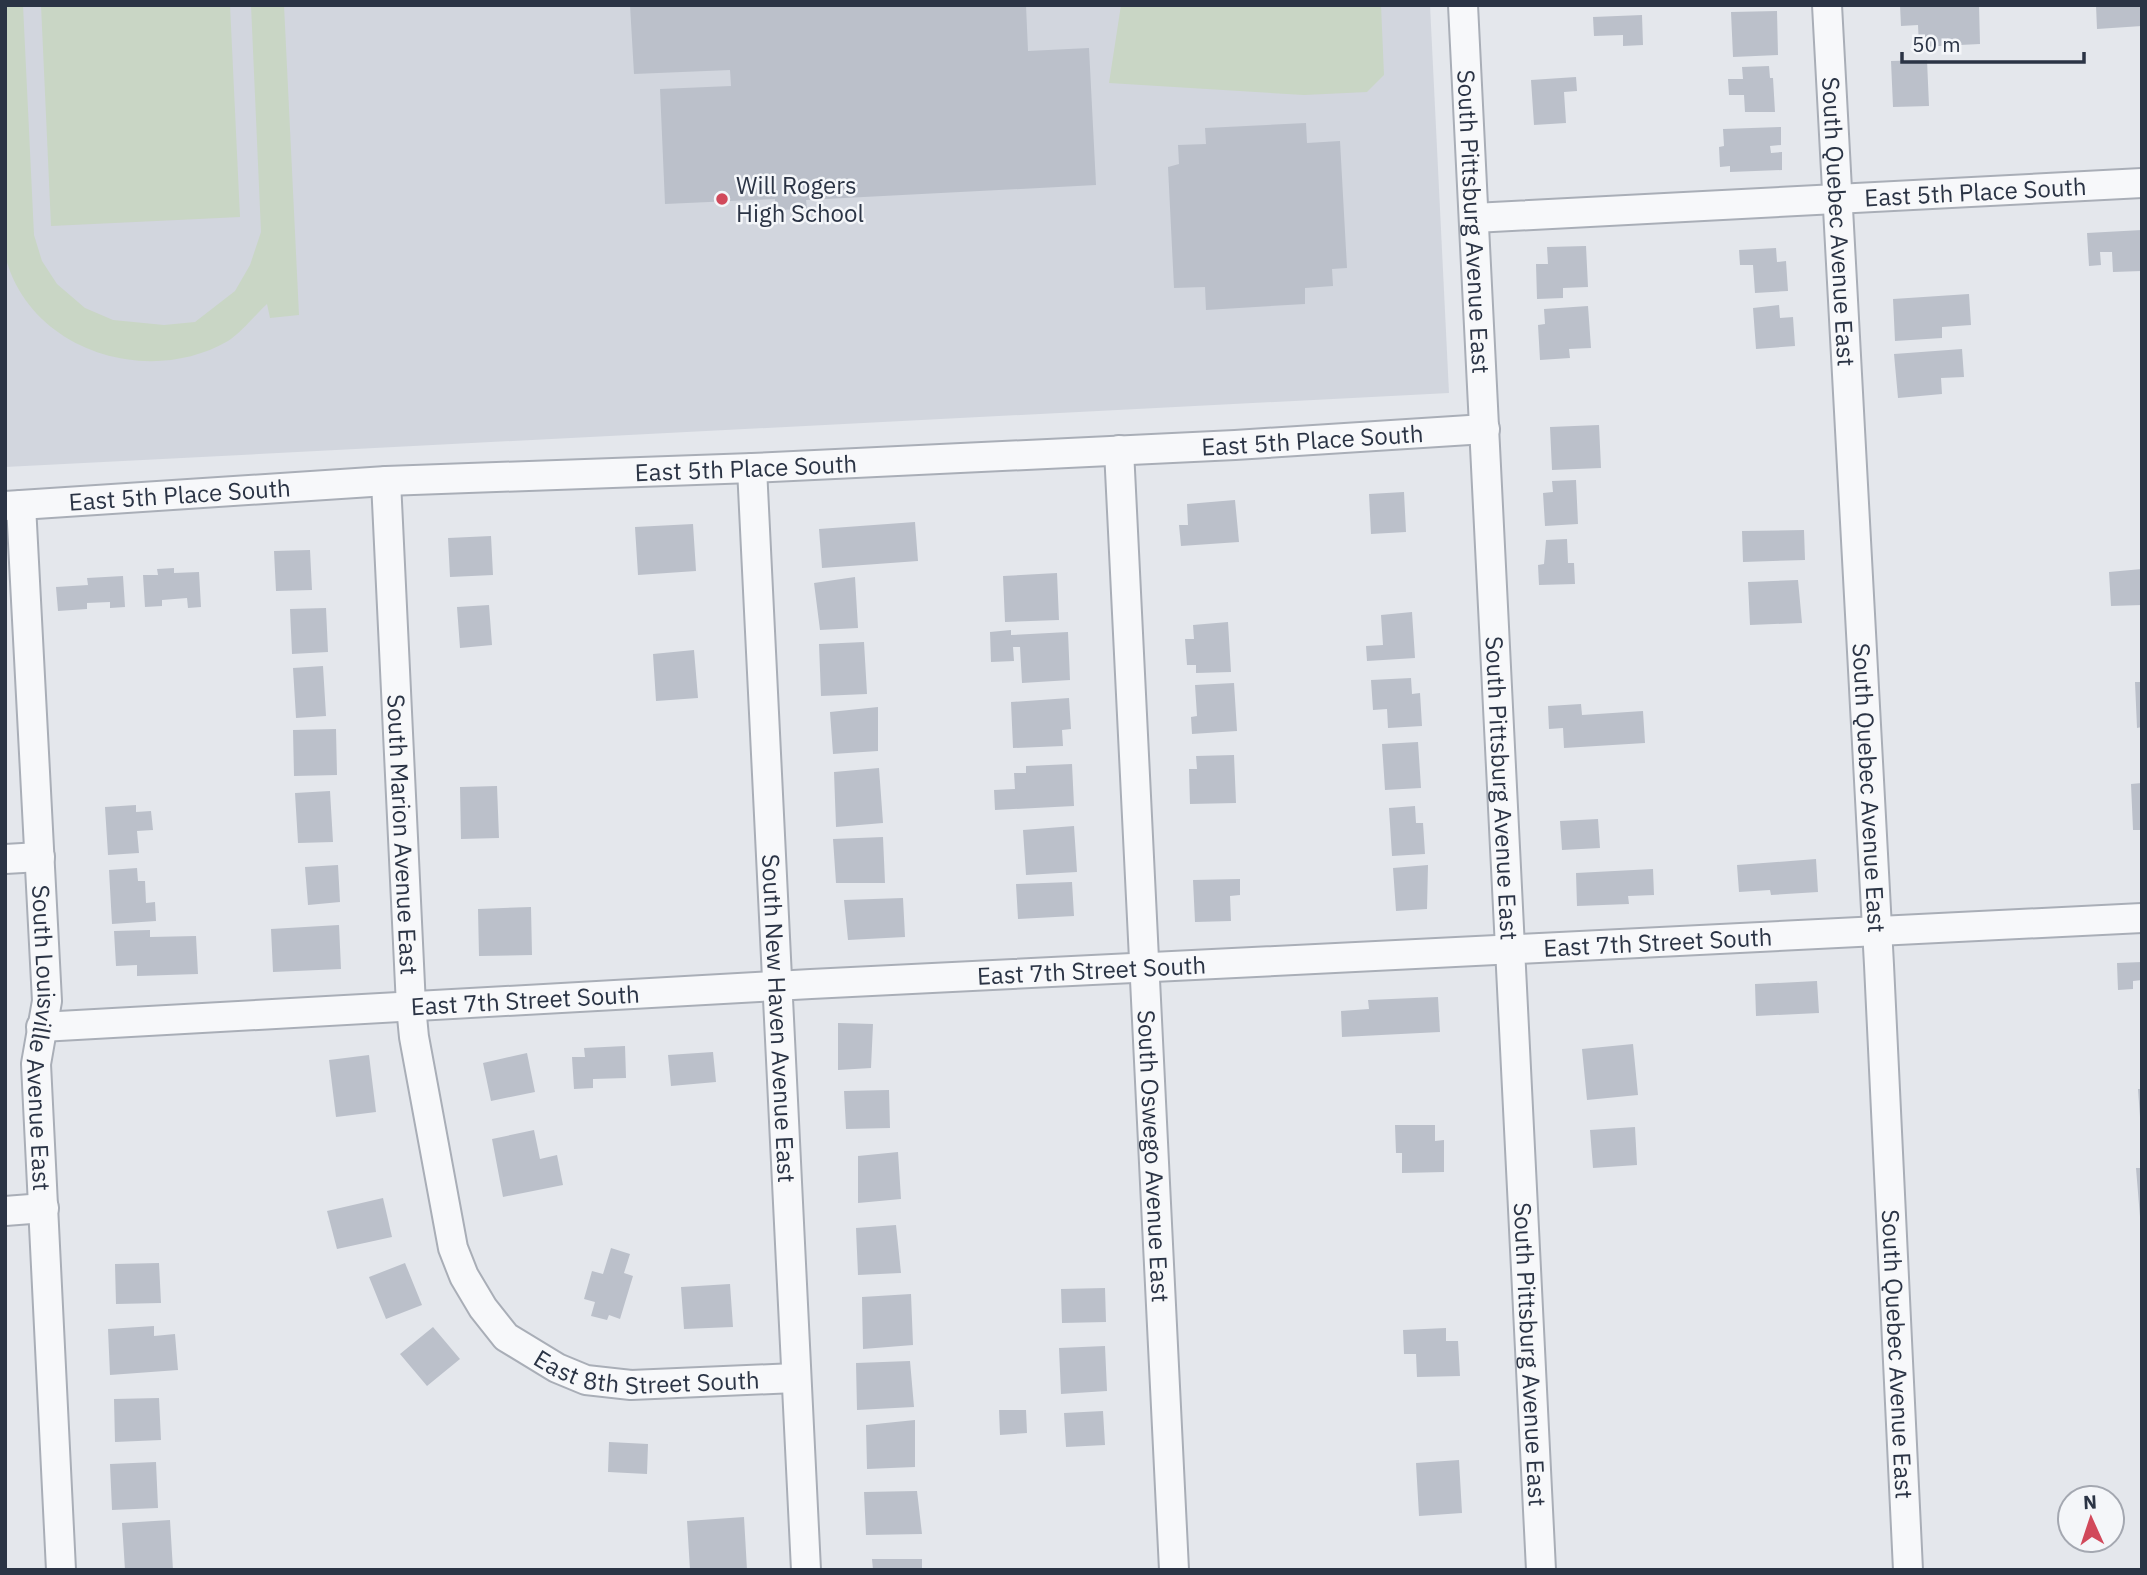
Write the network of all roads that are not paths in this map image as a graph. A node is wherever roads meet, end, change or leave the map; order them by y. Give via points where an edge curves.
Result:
1 (1463, 5) edge
2 (1827, 5) edge
3 (2142, 183) edge
4 (1836, 199) junction
5 (1474, 218) junction
6 (1485, 429) junction
7 (1119, 450) junction
8 (752, 468) junction
9 (386, 481) junction
10 (13, 505) edge
11 (40, 857) junction
12 (5, 859) edge
13 (2142, 918) edge
14 (1877, 932) junction
15 (1510, 949) junction
16 (1145, 969) junction
17 (778, 985) junction
18 (411, 1006) junction
19 (41, 1027) junction
20 (44, 1208) junction
21 (5, 1210) edge
22 (506, 1337) joint
23 (795, 1378) junction
24 (61, 1570) edge
25 (806, 1570) edge
26 (1174, 1570) edge
27 (1541, 1570) edge
28 (1908, 1570) edge

1 - 5 street, South Pittsburg Avenue East
2 - 4 street, South Quebec Avenue East
3 - 4 street, East 5th Place South
4 - 5 street, East 5th Place South
4 - 14 street, South Quebec Avenue East
5 - 6 street, South Pittsburg Avenue East
6 - 7 street, East 5th Place South
6 - 15 street, South Pittsburg Avenue East
7 - 8 street, East 5th Place South
7 - 16 street, South Oswego Avenue East
8 - 9 street, East 5th Place South
8 - 17 street, South New Haven Avenue East
9 - 10 street, East 5th Place South
9 - 18 street, South Marion Avenue East
10 - 11 street, South Louisville Avenue East
11 - 12 street
11 - 19 street, South Louisville Avenue East via 47,1001
13 - 14 street, East 7th Street South
14 - 15 street, East 7th Street South
14 - 28 street, South Quebec Avenue East
15 - 16 street, East 7th Street South
15 - 27 street, South Pittsburg Avenue East
16 - 17 street, East 7th Street South
16 - 26 street, South Oswego Avenue East
17 - 18 street, East 7th Street South
17 - 23 street, South New Haven Avenue East
18 - 19 street, East 7th Street South
18 - 22 street, South Marion Avenue East via 453,1248 483,1308
19 - 20 street, South Louisville Avenue East via 36,1064
20 - 21 street
20 - 24 street, South Louisville Avenue East
22 - 23 street, East 8th Street South via 586,1380 631,1385
23 - 25 street, South New Haven Avenue East

